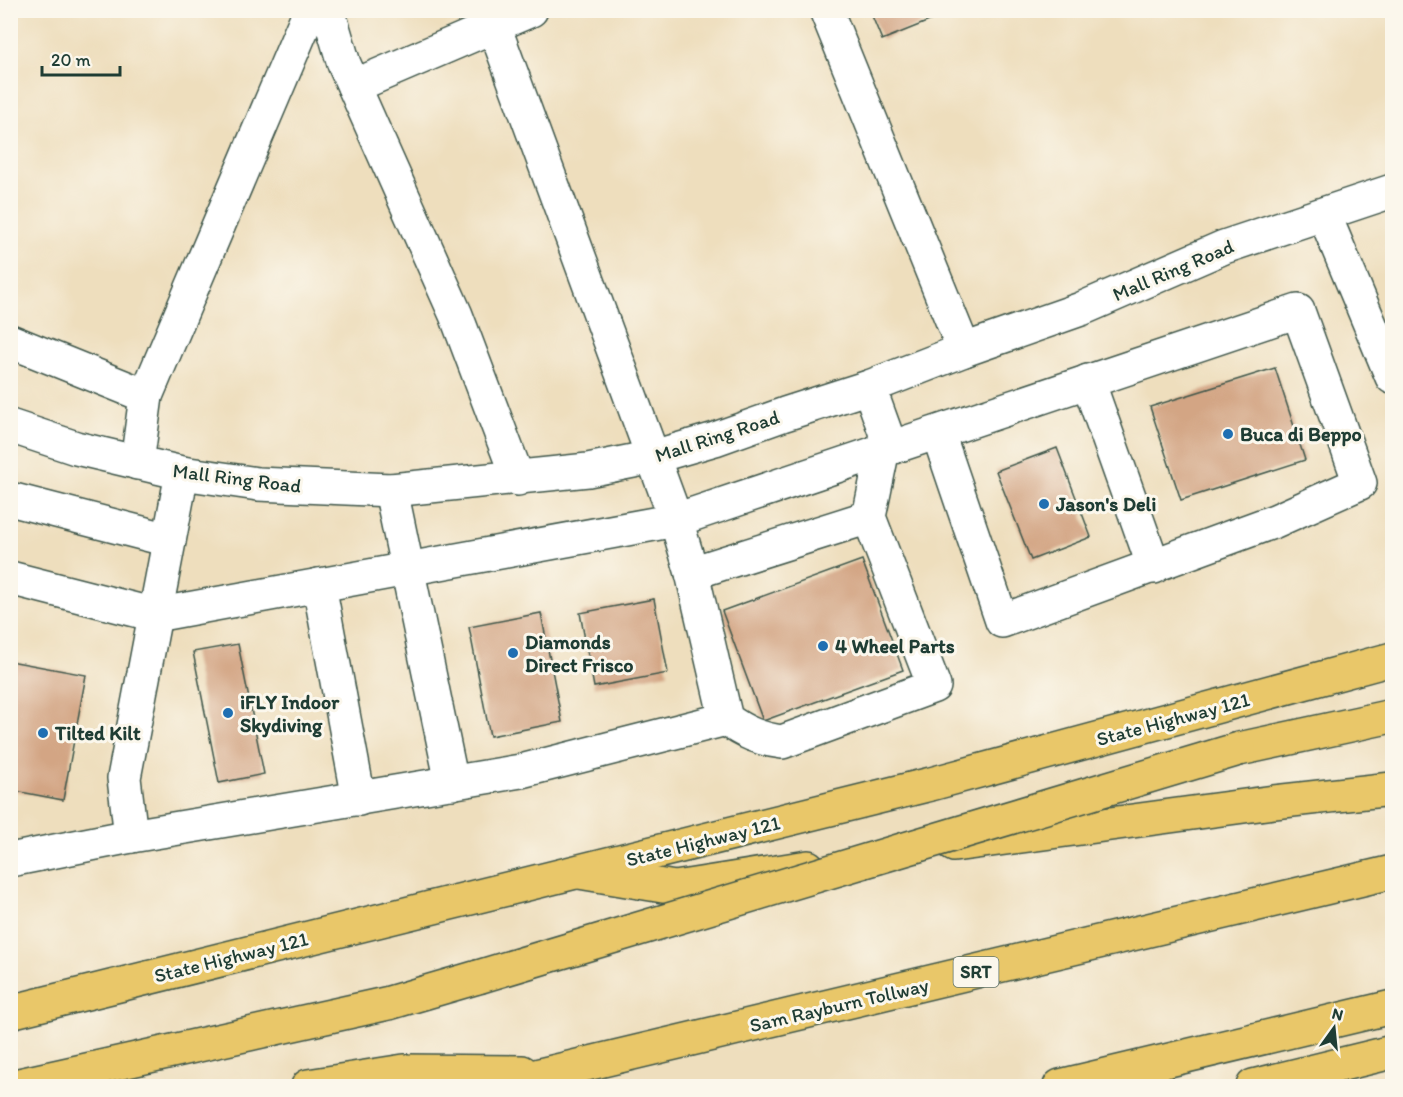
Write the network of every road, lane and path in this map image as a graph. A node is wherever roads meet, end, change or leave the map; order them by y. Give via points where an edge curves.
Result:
1 (310, 10) edge
2 (328, 10) edge
3 (531, 10) edge
4 (826, 10) edge
5 (494, 26) junction
6 (354, 86) junction
7 (1389, 202) edge
8 (1324, 214) junction
9 (10, 341) edge
10 (964, 350) junction
11 (1392, 377) edge
12 (1088, 381) junction
13 (869, 387) junction
14 (146, 396) junction
15 (10, 426) edge
16 (938, 433) junction
17 (883, 451) junction
18 (654, 457) junction
19 (137, 463) junction
20 (182, 473) junction
21 (518, 479) junction
22 (391, 490) junction
23 (10, 498) edge
24 (869, 517) junction
25 (676, 520) junction
26 (169, 540) junction
27 (1154, 567) junction
28 (408, 568) junction
29 (692, 573) junction
30 (10, 578) edge
31 (319, 585) junction
32 (154, 615) junction
33 (1392, 659) edge
34 (1392, 716) edge
35 (726, 719) junction
36 (452, 783) junction
37 (1392, 789) edge
38 (359, 799) junction
39 (131, 836) junction
40 (10, 860) edge
41 (579, 872) junction
42 (1392, 872) edge
43 (1392, 1007) edge
44 (10, 1012) edge
45 (1392, 1052) edge
46 (560, 1072) junction
47 (14, 1086) edge
48 (308, 1086) edge
49 (494, 1086) edge
50 (1060, 1086) edge
51 (1253, 1086) edge

1 - 14 street
2 - 6 street
3 - 5 street
4 - 10 street
5 - 6 street
5 - 18 street
6 - 21 street via 456,315
7 - 8 street, Mall Ring Road
8 - 10 street, Mall Ring Road via 1224,247 1081,309
8 - 11 street
9 - 14 street
10 - 13 street, Mall Ring Road
12 - 16 street
12 - 27 street
12 - 27 street via 1298,311 1360,483 1275,521
13 - 17 street via 886,434
13 - 18 street, Mall Ring Road
14 - 19 street
15 - 19 street, Mall Ring Road
16 - 17 street
16 - 27 street via 1002,621
17 - 24 street
17 - 25 street
18 - 21 street, Mall Ring Road
18 - 25 street
19 - 20 street, Mall Ring Road
20 - 22 street, Mall Ring Road via 258,483
20 - 26 street
21 - 22 street, Mall Ring Road
22 - 28 street
23 - 26 street
24 - 29 street
24 - 35 street via 934,686 782,742 743,732
25 - 28 street
25 - 29 street
26 - 32 street
28 - 31 street
28 - 36 street
29 - 35 street
30 - 32 street
31 - 32 street
31 - 38 street
32 - 39 street via 124,778
33 - 41 main road, State Highway 121 via 931,784
34 - 47 main road, bridge via 1239,749 389,1003
35 - 36 street via 521,771
36 - 38 street
37 - 41 main road via 977,841 675,888
38 - 39 street
39 - 40 street
41 - 44 main road, State Highway 121
42 - 46 main road, Sam Rayburn Tollway / SRT
43 - 50 main road
45 - 51 main road
46 - 48 main road via 404,1071
46 - 49 main road, Sam Rayburn Tollway / SRT

